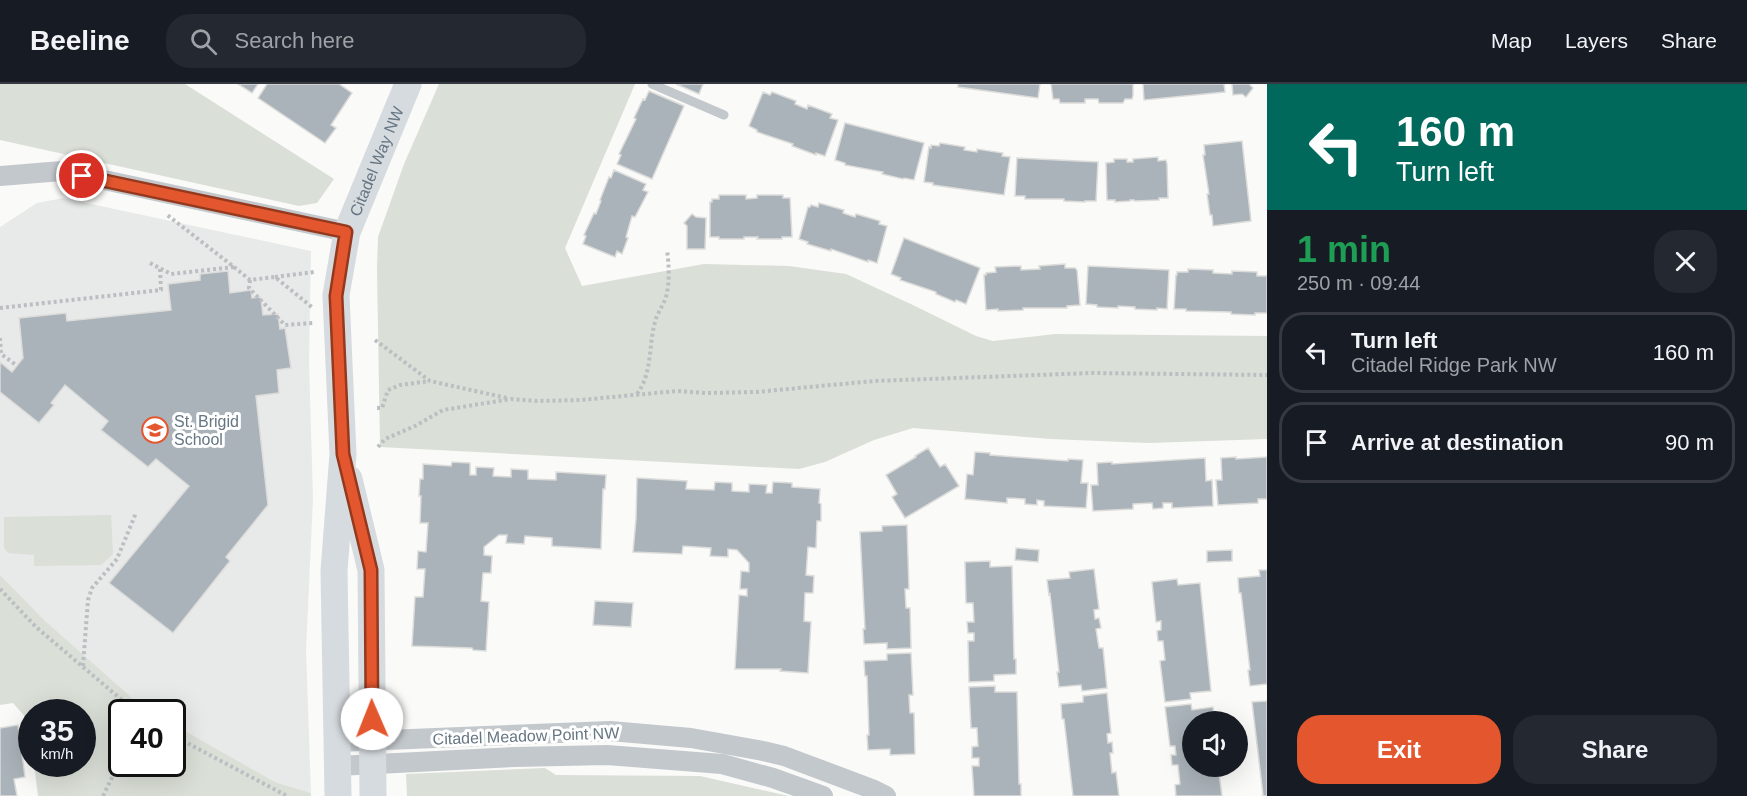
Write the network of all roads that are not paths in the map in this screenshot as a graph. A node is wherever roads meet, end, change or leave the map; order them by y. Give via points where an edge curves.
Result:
1 (408, 84) edge
2 (652, 84) edge
3 (724, 115) dead end
4 (0, 176) edge
5 (346, 232) junction
6 (343, 454) junction
7 (373, 753) junction
8 (338, 754) junction
9 (338, 796) edge
10 (373, 796) edge
11 (823, 796) edge
12 (886, 796) edge

1 - 5 street, Citadel Way NW
2 - 3 lane
4 - 5 street via 62,171
5 - 6 street, Citadel Way NW via 336,296
6 - 7 street, Citadel Way NW via 371,570
6 - 8 street, Citadel Way NW via 334,571
7 - 8 street, Citadel Meadow Point NW
7 - 10 street, Citadel Way NW
7 - 11 street, Citadel Meadow Point NW via 515,758 607,755 722,764 773,777
7 - 12 street, Citadel Meadow Point NW via 610,731 727,743 784,756
8 - 9 street, Citadel Way NW

